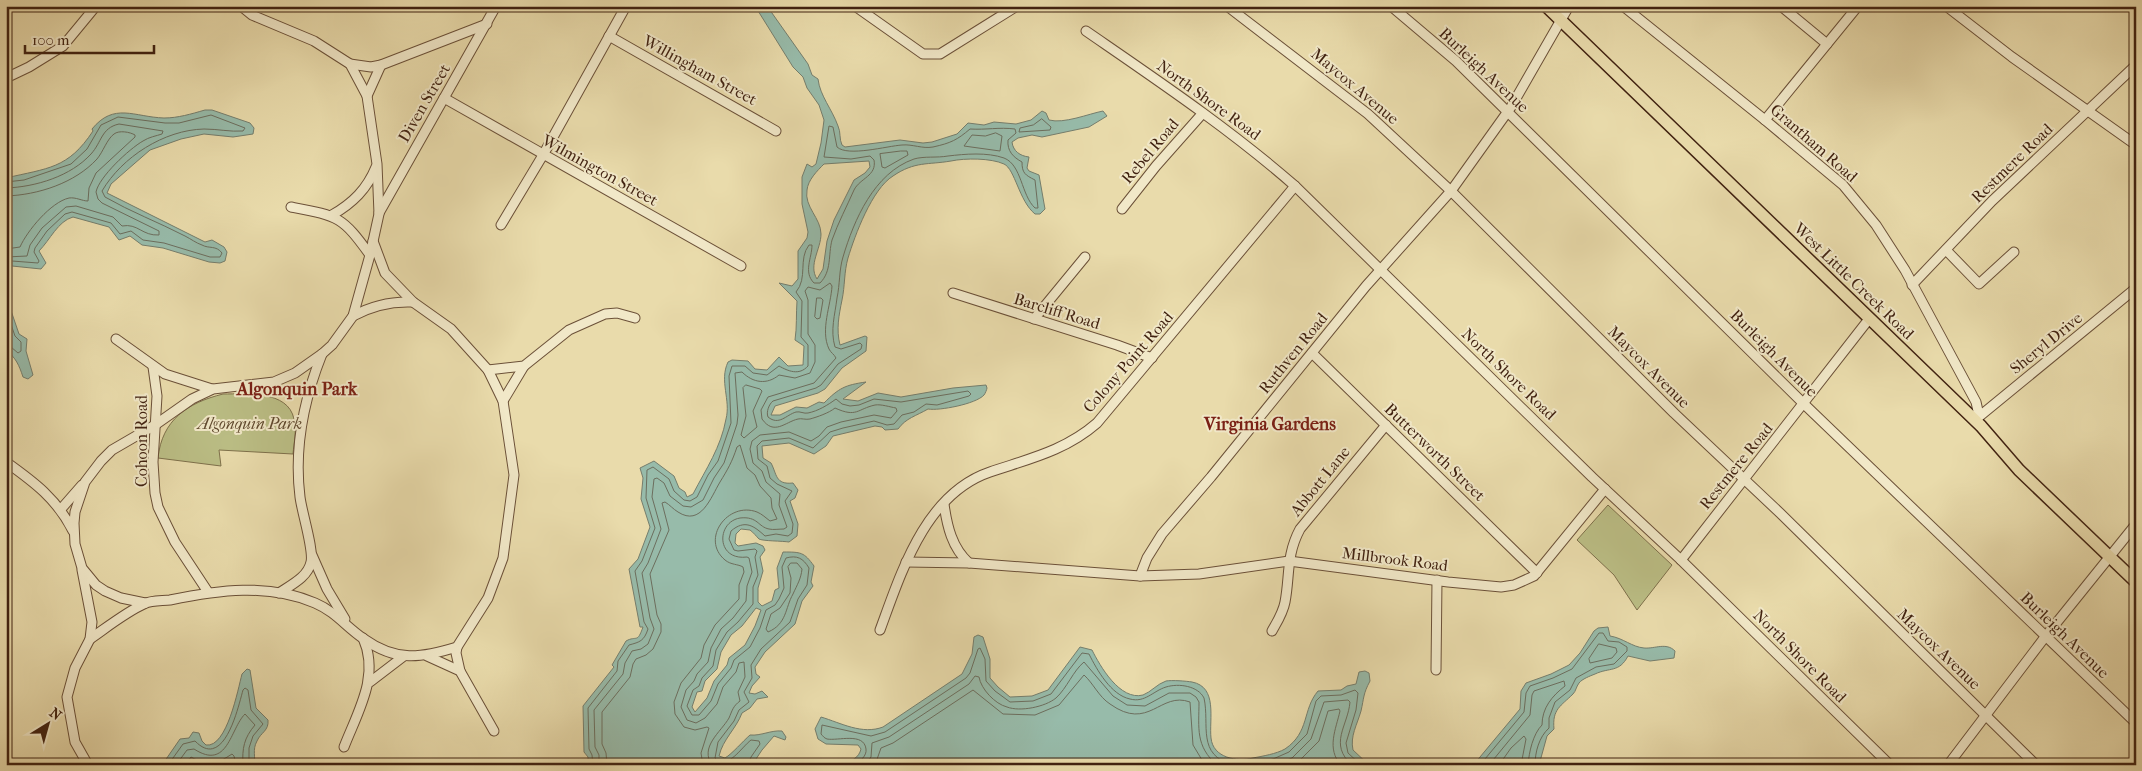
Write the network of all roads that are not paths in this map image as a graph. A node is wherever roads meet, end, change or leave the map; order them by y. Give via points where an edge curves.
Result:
1 (96, 6) edge
2 (241, 6) edge
3 (496, 6) edge
4 (626, 6) edge
5 (855, 6) edge
6 (1017, 6) edge
7 (1227, 6) edge
8 (1391, 6) edge
9 (1546, 6) edge
10 (1568, 6) edge
11 (1623, 6) edge
12 (1781, 6) edge
13 (1858, 6) edge
14 (1946, 6) edge
15 (1561, 20) junction
16 (486, 24) junction
17 (1086, 31) dead end
18 (609, 36) junction
19 (1827, 44) junction
20 (350, 64) junction
21 (2136, 65) edge
22 (381, 66) junction
23 (6, 78) edge
24 (367, 96) junction
25 (444, 98) junction
26 (2087, 111) junction
27 (1508, 112) junction
28 (1202, 114) junction
29 (1766, 120) junction
30 (776, 131) dead end
31 (2136, 145) edge
32 (543, 155) junction
33 (377, 164) junction
34 (1295, 186) junction
35 (1451, 191) junction
36 (291, 207) dead end
37 (1122, 209) dead end
38 (378, 214) junction
39 (332, 215) junction
40 (501, 225) dead end
41 (373, 241) junction
42 (1946, 250) junction
43 (2014, 252) dead end
44 (370, 255) junction
45 (1085, 256) dead end
46 (741, 266) dead end
47 (1382, 270) junction
48 (1912, 285) junction
49 (2136, 288) edge
50 (953, 293) dead end
51 (413, 302) junction
52 (354, 316) junction
53 (635, 318) dead end
54 (1034, 319) junction
55 (1870, 319) junction
56 (116, 339) dead end
57 (1312, 353) junction
58 (322, 354) junction
59 (1152, 358) junction
60 (524, 366) junction
61 (153, 367) junction
62 (488, 370) junction
63 (212, 389) junction
64 (503, 401) junction
65 (1804, 404) junction
66 (1975, 420) junction
67 (155, 425) junction
68 (1386, 425) junction
69 (6, 462) edge
70 (1744, 480) junction
71 (86, 482) junction
72 (1605, 489) junction
73 (944, 504) junction
74 (61, 509) junction
75 (2136, 524) edge
76 (74, 534) junction
77 (311, 552) junction
78 (2110, 558) junction
79 (1681, 560) junction
80 (1289, 561) junction
81 (906, 562) junction
82 (969, 564) junction
83 (82, 568) junction
84 (1537, 573) junction
85 (1140, 576) junction
86 (1437, 580) junction
87 (2136, 582) edge
88 (208, 592) junction
89 (279, 593) junction
90 (145, 603) junction
91 (350, 626) junction
92 (880, 630) dead end
93 (1272, 631) dead end
94 (2045, 637) junction
95 (363, 638) junction
96 (90, 639) junction
97 (457, 647) junction
98 (404, 656) junction
99 (427, 656) junction
100 (1436, 670) dead end
101 (460, 671) junction
102 (370, 682) junction
103 (1985, 714) junction
104 (2136, 723) edge
105 (494, 731) dead end
106 (344, 746) dead end
107 (88, 765) edge
108 (1890, 765) edge
109 (1948, 765) edge
110 (2036, 765) edge

1 - 23 street via 63,46
2 - 20 street via 252,15 314,41
3 - 16 street, Diven Street
4 - 18 street
5 - 6 street via 923,54 940,54
7 - 35 street, Maycox Avenue via 1368,114
8 - 27 street, Burleigh Avenue via 1456,61
9 - 15 main road, West Little Creek Road
10 - 15 street, Ruthven Road
11 - 29 street, Grantham Road
12 - 19 street
13 - 19 street
14 - 26 street
15 - 27 street, Ruthven Road
15 - 55 main road, West Little Creek Road
16 - 22 street
16 - 25 street, Diven Street
17 - 28 street, North Shore Road
18 - 30 street, Willingham Street
18 - 32 street
19 - 29 street
20 - 22 street
20 - 24 street
21 - 26 street, Restmere Road
22 - 24 street
24 - 33 street
25 - 32 street, Wilmington Street
25 - 38 street, Diven Street
26 - 31 street
26 - 42 street, Restmere Road via 1992,201
27 - 35 street, Ruthven Road
27 - 65 street, Burleigh Avenue
28 - 34 street, North Shore Road via 1264,158
28 - 37 street, Rebel Road
29 - 48 street, Grantham Road via 1843,185 1876,225
32 - 40 street
32 - 46 street, Wilmington Street
33 - 38 street
33 - 39 street via 364,190
34 - 47 street, North Shore Road
34 - 59 street, Colony Point Road
35 - 47 street, Ruthven Road
35 - 70 street, Maycox Avenue
36 - 39 street
38 - 41 street
39 - 44 street via 349,228
41 - 44 street
41 - 51 street via 385,273
42 - 43 street via 1979,284
42 - 48 street, Restmere Road
44 - 52 street
45 - 54 street
47 - 57 street, Ruthven Road
47 - 72 street, North Shore Road
48 - 66 street, Grantham Road via 1976,402
49 - 66 street, Sheryl Drive
50 - 54 street, Barcliff Road
51 - 52 street via 389,302
51 - 62 street via 451,328
52 - 58 street
53 - 60 street via 617,313 605,314 569,330
54 - 59 street, Barcliff Road
55 - 65 street, Restmere Road
55 - 66 main road, West Little Creek Road
56 - 61 street
57 - 68 street, Butterworth Street
57 - 85 street, Ruthven Road via 1162,534
58 - 63 street via 295,373 274,382
58 - 77 street via 308,395 299,452 300,495
59 - 73 street, Colony Point Road via 1097,423 1075,440 978,477 964,484
60 - 62 street
60 - 64 street
61 - 63 street
61 - 67 street, Cohoon Road via 157,396
62 - 64 street
63 - 67 street
64 - 97 street via 514,475 503,558 488,598
65 - 70 street, Restmere Road
65 - 94 street, Burleigh Avenue
66 - 78 main road, West Little Creek Road via 2019,470
67 - 71 street via 112,450
67 - 88 street, Cohoon Road via 153,462 158,507 175,542
68 - 80 street, Abbott Lane via 1300,529
68 - 84 street, Butterworth Street
69 - 74 street via 36,483
70 - 79 street, Restmere Road
70 - 103 street, Maycox Avenue
71 - 74 street
71 - 76 street via 75,512
72 - 79 street, North Shore Road
72 - 84 street, Millbrook Road
73 - 81 street, Colony Point Road via 924,528
73 - 82 street via 950,532
74 - 76 street
75 - 78 street
76 - 83 street
77 - 89 street via 311,562 303,577
77 - 91 street via 327,588
78 - 87 main road, West Little Creek Road
78 - 94 street
79 - 108 street, North Shore Road
80 - 85 street, Millbrook Road via 1199,574
80 - 86 street, Millbrook Road
80 - 93 street, Abbott Lane via 1285,602
81 - 82 street
81 - 92 street, Colony Point Road
82 - 85 street
83 - 90 street via 105,591
83 - 96 street via 92,622
84 - 86 street, Millbrook Road via 1525,581 1501,586
86 - 100 street
88 - 89 street via 238,589
88 - 90 street
89 - 91 street via 314,602
90 - 96 street
91 - 95 street
94 - 103 street
94 - 104 street, Burleigh Avenue
95 - 98 street via 387,652
95 - 102 street via 368,651
96 - 107 street via 75,668 67,697 75,742
97 - 99 street
97 - 101 street
98 - 99 street
98 - 102 street
99 - 101 street
101 - 105 street
102 - 106 street
103 - 109 street
103 - 110 street, Maycox Avenue

